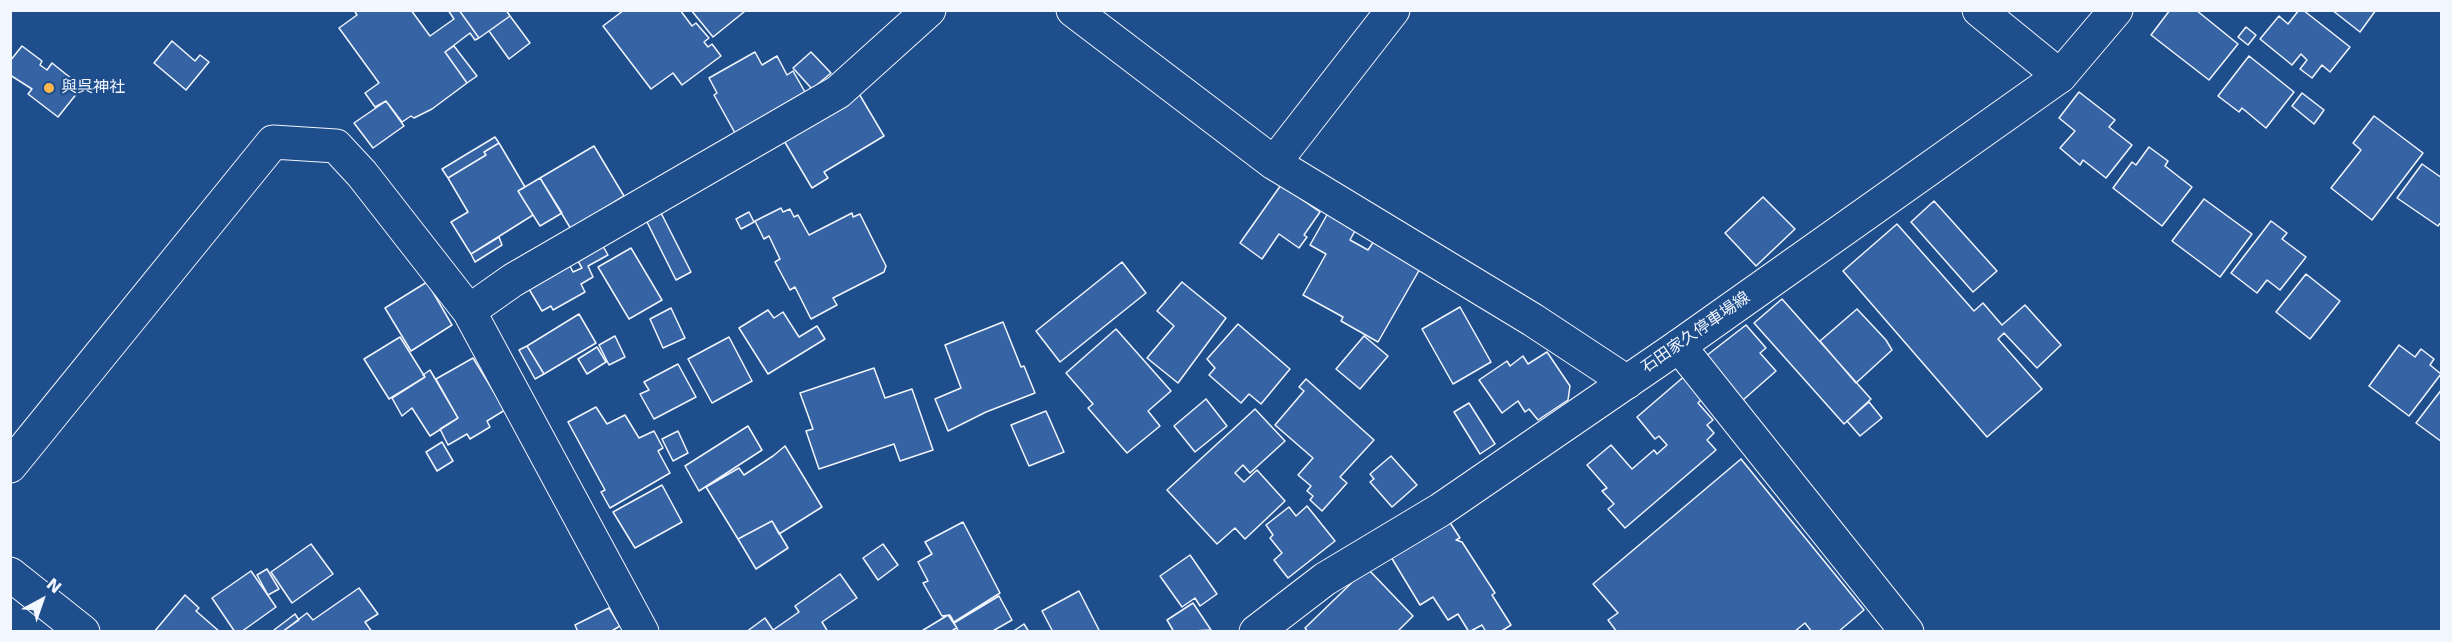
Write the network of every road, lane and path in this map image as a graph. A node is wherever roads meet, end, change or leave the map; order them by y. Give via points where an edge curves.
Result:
1 (928, 10) edge
2 (1073, 10) edge
3 (1393, 10) edge
4 (1979, 10) edge
5 (2116, 10) edge
6 (2060, 75) junction
7 (1274, 163) junction
8 (469, 310) junction
9 (1679, 346) junction
10 (1627, 382) junction
11 (10, 466) edge
12 (10, 574) edge
13 (83, 632) edge
14 (642, 632) edge
15 (1256, 632) edge
16 (1907, 632) edge

1 - 8 street via 838,92 513,280
2 - 7 street
3 - 7 street
4 - 6 street
5 - 6 street, 石田家久停車場線
6 - 9 street, 石田家久停車場線
7 - 10 street
8 - 11 street via 336,146 273,142
8 - 14 street
9 - 10 street, 石田家久停車場線
9 - 16 street
10 - 15 street, 石田家久停車場線 via 1440,510 1324,579
12 - 13 street

